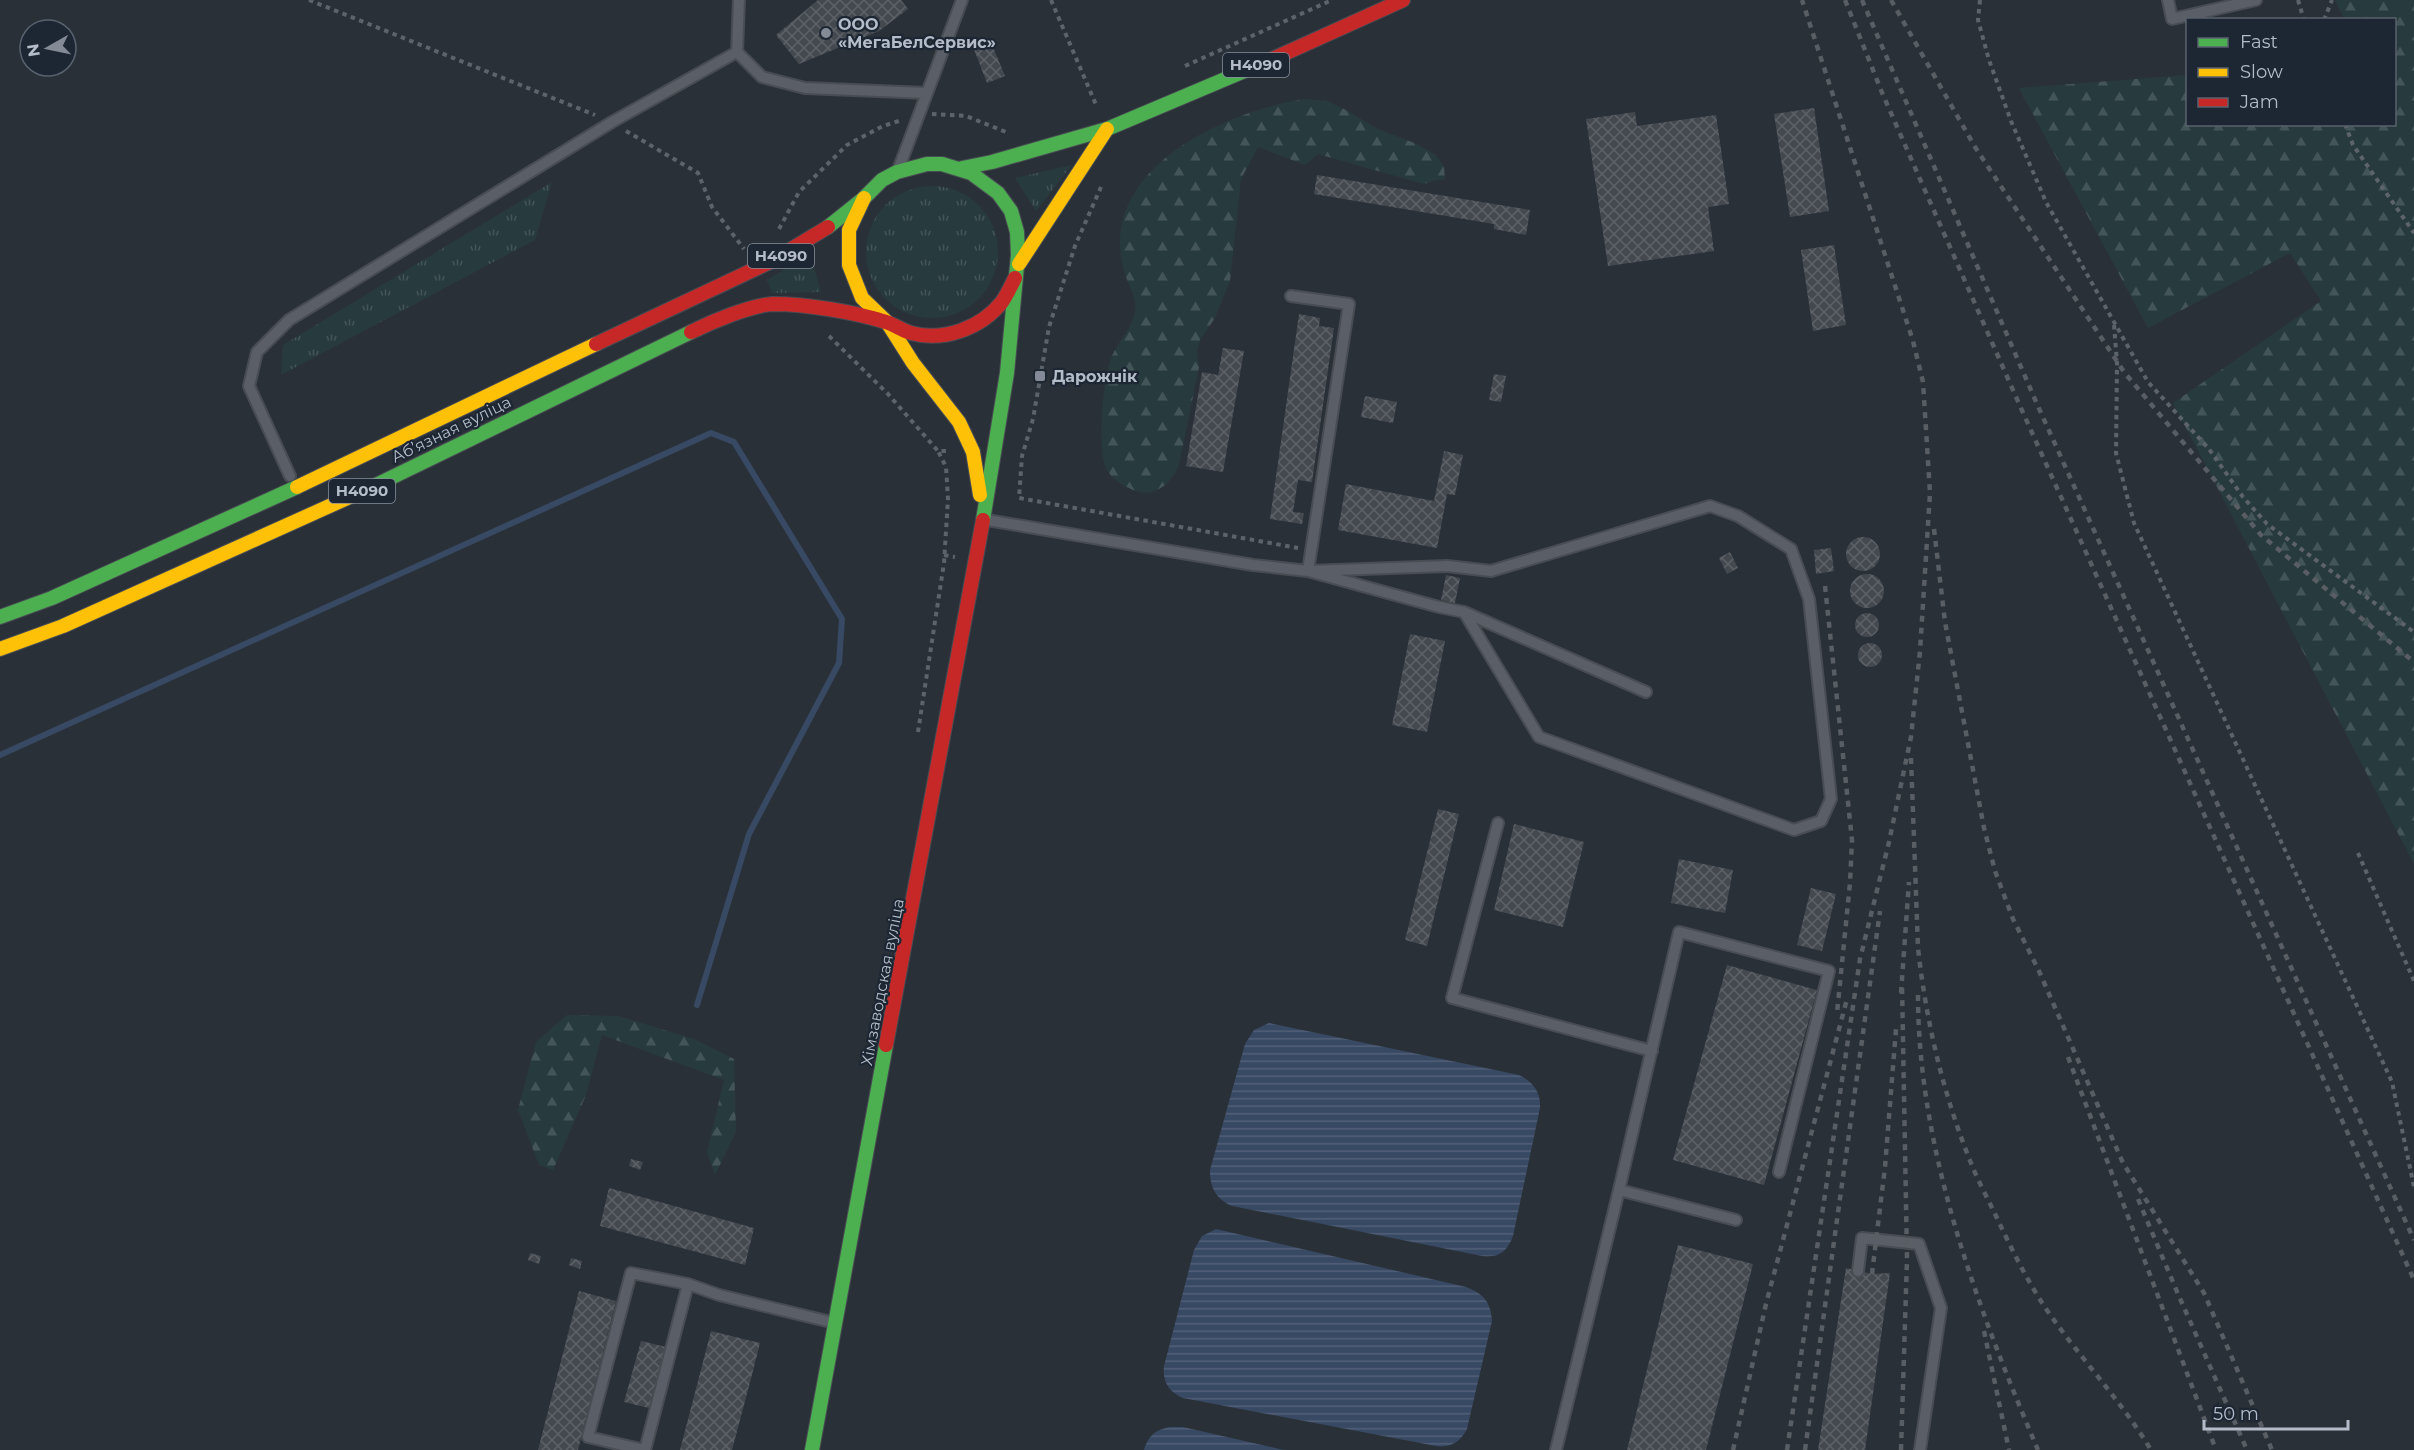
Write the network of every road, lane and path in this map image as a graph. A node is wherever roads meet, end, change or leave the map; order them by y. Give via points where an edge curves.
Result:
1 (309, 0) edge
2 (739, 0) edge
3 (962, 0) edge
4 (1051, 0) edge
5 (1332, 0) edge
6 (1403, 0) edge
7 (1980, 0) edge
8 (2168, 0) edge
9 (2256, 0) edge
10 (2298, 0) edge
11 (2332, 0) edge
12 (2303, 18) edge
13 (2325, 18) edge
14 (737, 52) junction
15 (1182, 67) dead end
16 (926, 93) junction
17 (1108, 102) dead end
18 (1097, 107) junction
19 (1086, 111) dead end
20 (919, 113) junction
21 (612, 122) junction
22 (2345, 126) edge
23 (1107, 129) junction
24 (1012, 134) dead end
25 (962, 168) junction
26 (898, 171) junction
27 (1103, 182) dead end
28 (864, 198) junction
29 (2414, 233) edge
30 (771, 235) dead end
31 (747, 254) dead end
32 (1019, 264) junction
33 (1015, 278) junction
34 (1291, 296) dead end
35 (887, 322) junction
36 (2115, 325) junction
37 (819, 331) dead end
38 (938, 451) junction
39 (973, 452) junction
40 (995, 454) junction
41 (1022, 456) junction
42 (290, 476) dead end
43 (983, 520) junction
44 (1311, 550) junction
45 (1308, 571) junction
46 (1464, 612) junction
47 (0, 617) edge
48 (2414, 632) edge
49 (0, 649) edge
50 (1646, 692) dead end
51 (918, 732) dead end
52 (1498, 823) dead end
53 (2358, 853) dead end
54 (2414, 981) edge
55 (1652, 1051) junction
56 (1779, 1172) dead end
57 (2414, 1187) edge
58 (1619, 1190) junction
59 (1736, 1220) dead end
60 (1858, 1271) dead end
61 (688, 1284) junction
62 (835, 1323) junction
63 (812, 1450) edge
64 (1556, 1450) edge
65 (1920, 1450) edge

1 - 21 path
2 - 14 lane
3 - 16 lane
4 - 18 path
5 - 15 path
6 - 23 main road, Н4090
7 - 36 path via 1978,20 2011,121 2046,202
8 - 9 lane via 2172,20
10 - 12 path
11 - 13 path
14 - 16 lane via 762,77 805,88
14 - 21 lane
16 - 20 lane
17 - 18 path
18 - 19 path
20 - 24 path via 966,116
20 - 26 lane
20 - 30 path via 847,145 800,192
21 - 31 path via 698,173 712,207
21 - 42 lane via 290,320 257,352 249,386
22 - 29 path via 2353,145
23 - 25 main road, Н4090
23 - 32 main road, Н4090
25 - 26 main road, Н4090 via 930,163
25 - 32 main road, Н4090 via 1001,195 1019,239
26 - 28 main road, Н4090 via 879,182
27 - 41 path via 1075,246 1049,327 1033,419
28 - 35 main road, Н4090 via 849,230 849,266 862,298
28 - 47 main road, Абʼязная вуліца / Н4090 via 817,235 758,271 690,299 289,491 52,598
32 - 33 main road, Н4090
33 - 35 main road, Н4090 via 1003,300 985,319 962,331 936,336 911,333
33 - 40 main road, Хімзаводская вуліца
34 - 44 lane via 1349,304
35 - 39 main road via 959,422
35 - 49 main road, Абʼязная вуліца / Н4090 via 814,307 771,304 717,319 361,492 63,626
36 - 48 path via 2148,382 2209,449 2267,524
36 - 57 path via 2116,453 2134,523 2392,1082
37 - 38 path via 888,394
38 - 39 path
38 - 51 path via 946,466 948,499 944,563
39 - 43 main road
40 - 41 path
40 - 43 main road, Хімзаводская вуліца
41 - 44 path via 1019,498
43 - 45 lane
43 - 62 main road, Хімзаводская вуліца
44 - 45 lane
45 - 46 lane
45 - 46 lane via 1447,566 1491,571 1710,506 1738,516 1791,549 1809,600 1831,799 1821,821 1794,830 1539,737
46 - 50 lane
52 - 55 lane via 1452,998
53 - 54 path
55 - 56 lane via 1679,932 1829,971
55 - 58 lane
58 - 59 lane
58 - 64 lane
60 - 65 lane via 1862,1238 1919,1244 1941,1308
61 - 61 lane via 631,1273 588,1437 645,1450
61 - 62 lane
62 - 63 main road, Хімзаводская вуліца

